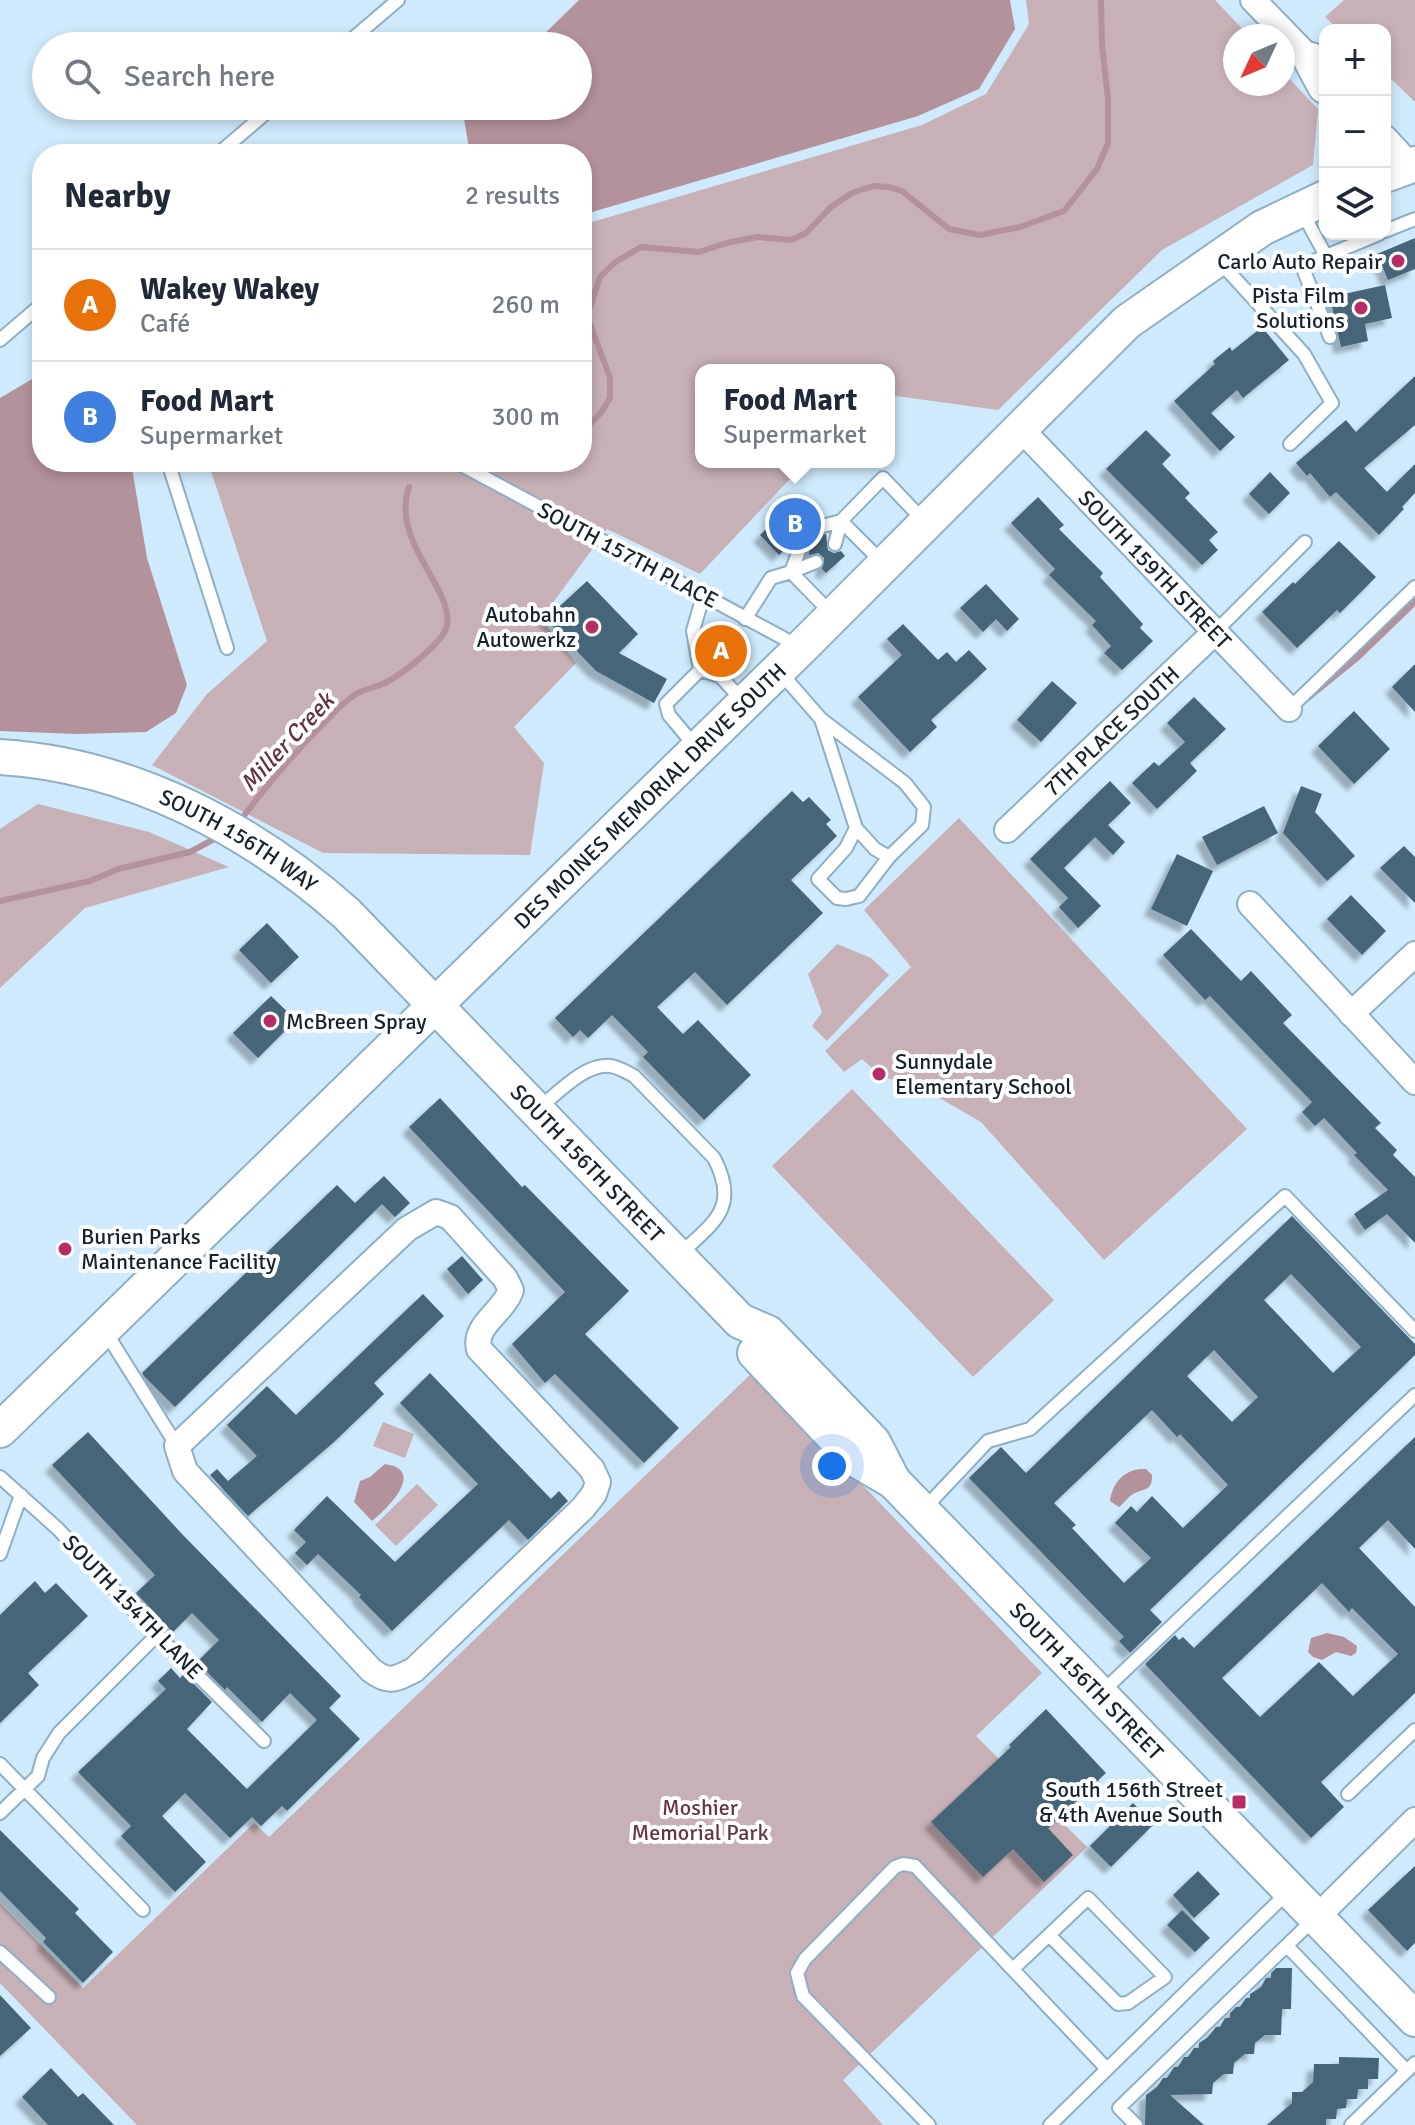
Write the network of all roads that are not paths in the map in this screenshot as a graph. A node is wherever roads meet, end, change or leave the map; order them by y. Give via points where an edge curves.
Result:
1 (398, 0) edge
2 (1253, 0) edge
3 (360, 32) edge
4 (1319, 73) edge
5 (258, 120) edge
6 (230, 144) edge
7 (1391, 147) edge
8 (1406, 169) edge
9 (1313, 203) edge
10 (1415, 219) edge
11 (1391, 229) edge
12 (1365, 240) edge
13 (1326, 256) junction
14 (1217, 259) junction
15 (32, 313) edge
16 (1330, 337) dead end
17 (0, 340) edge
18 (1021, 429) junction
19 (1290, 444) dead end
20 (171, 472) edge
21 (474, 472) edge
22 (841, 521) junction
23 (927, 523) junction
24 (819, 527) dead end
25 (1305, 542) dead end
26 (835, 544) dead end
27 (801, 545) dead end
28 (816, 562) dead end
29 (884, 565) junction
30 (791, 572) junction
31 (1415, 587) edge
32 (703, 596) junction
33 (833, 616) junction
34 (745, 619) junction
35 (1215, 632) junction
36 (227, 648) dead end
37 (790, 659) junction
38 (700, 670) junction
39 (745, 702) junction
40 (1289, 709) joint
41 (821, 719) junction
42 (698, 748) junction
43 (0, 757) edge
44 (856, 828) junction
45 (1007, 830) dead end
46 (889, 857) junction
47 (1250, 904) dead end
48 (1415, 954) edge
49 (433, 1005) junction
50 (1351, 1014) junction
51 (1415, 1082) edge
52 (536, 1110) junction
53 (677, 1257) junction
54 (103, 1328) junction
55 (1415, 1331) edge
56 (1415, 1395) edge
57 (0, 1430) edge
58 (177, 1446) junction
59 (0, 1477) edge
60 (21, 1495) junction
61 (922, 1511) junction
62 (0, 1554) edge
63 (157, 1635) junction
64 (1100, 1694) junction
65 (1415, 1730) edge
66 (264, 1741) dead end
67 (0, 1764) edge
68 (24, 1789) junction
69 (1348, 1794) dead end
70 (0, 1813) edge
71 (1415, 1820) edge
72 (1289, 1891) junction
73 (143, 1910) dead end
74 (1316, 1918) junction
75 (1049, 1935) junction
76 (1287, 1946) junction
77 (0, 1952) edge
78 (1013, 1969) junction
79 (49, 1997) dead end
80 (1415, 2019) edge
81 (1411, 2067) edge
82 (1107, 2069) junction
83 (929, 2125) edge
84 (1050, 2125) edge
85 (1136, 2125) edge
86 (1351, 2125) edge

1 - 3 lane
2 - 4 street
5 - 6 lane
7 - 8 street
9 - 13 lane
9 - 14 main road, DES MOINES MEMORIAL DRIVE SOUTH via 1262,228
10 - 11 lane
12 - 13 lane
13 - 16 lane via 1302,266
14 - 18 main road, DES MOINES MEMORIAL DRIVE SOUTH via 1127,322
14 - 19 lane via 1304,354 1332,403
15 - 17 lane
18 - 23 main road, DES MOINES MEMORIAL DRIVE SOUTH
18 - 35 street, SOUTH 159TH STREET
20 - 36 lane
21 - 32 lane, SOUTH 157TH PLACE
22 - 23 lane via 883,478
22 - 24 lane
22 - 26 lane
22 - 29 lane
23 - 29 main road, DES MOINES MEMORIAL DRIVE SOUTH
25 - 35 lane
27 - 30 lane
28 - 30 lane
29 - 33 main road, DES MOINES MEMORIAL DRIVE SOUTH
30 - 33 lane
30 - 34 lane via 771,578
31 - 40 lane
32 - 34 lane, SOUTH 157TH PLACE
32 - 38 lane via 693,631
33 - 37 main road, DES MOINES MEMORIAL DRIVE SOUTH
34 - 37 lane, SOUTH 157TH PLACE
35 - 40 street, SOUTH 159TH STREET
35 - 45 street, 7TH PLACE SOUTH
37 - 39 main road, DES MOINES MEMORIAL DRIVE SOUTH
37 - 41 lane
38 - 39 lane via 720,676
38 - 42 lane via 666,704 669,715
39 - 42 main road, DES MOINES MEMORIAL DRIVE SOUTH
41 - 44 lane
41 - 46 lane via 905,783 924,807 922,825
42 - 49 main road, DES MOINES MEMORIAL DRIVE SOUTH
43 - 49 main road, SOUTH 156TH WAY via 65,766 119,781 172,800 253,842 339,907
44 - 46 lane
44 - 46 lane via 818,879 837,898 859,896
47 - 50 street
48 - 50 street
49 - 52 main road, SOUTH 156TH STREET
49 - 54 main road, DES MOINES MEMORIAL DRIVE SOUTH
50 - 51 street
52 - 53 main road, SOUTH 156TH STREET
52 - 53 lane via 582,1075 611,1066 634,1076 714,1158 723,1175 724,1205 719,1217
53 - 61 main road, SOUTH 156TH STREET via 740,1321 751,1349 855,1459 893,1481
54 - 57 main road, DES MOINES MEMORIAL DRIVE SOUTH
54 - 58 lane
55 - 61 lane via 1285,1196 1030,1429 988,1441
56 - 64 lane
58 - 58 street via 185,1471 383,1679 414,1670 583,1508 598,1482 592,1469 479,1349 480,1331 508,1301 511,1290 450,1217 436,1212 407,1229
59 - 60 lane, SOUTH 154TH LANE
60 - 62 lane
60 - 63 lane, SOUTH 154TH LANE
61 - 64 main road, SOUTH 156TH STREET
63 - 66 lane, SOUTH 154TH LANE
63 - 68 lane via 59,1733 38,1776
64 - 72 main road, SOUTH 156TH STREET
65 - 69 lane
67 - 68 lane
68 - 70 lane
68 - 73 lane
71 - 74 street
72 - 74 main road, SOUTH 156TH STREET
72 - 82 lane
74 - 76 lane
74 - 80 main road, SOUTH 156TH STREET
75 - 75 lane via 1118,2004 1128,2003 1165,1977 1088,1898
75 - 78 lane
76 - 81 lane
76 - 85 lane via 1119,2108
77 - 79 lane
78 - 82 lane
78 - 83 lane via 915,1866 903,1864 868,1894 797,1973 803,1996
81 - 86 lane
82 - 84 lane

